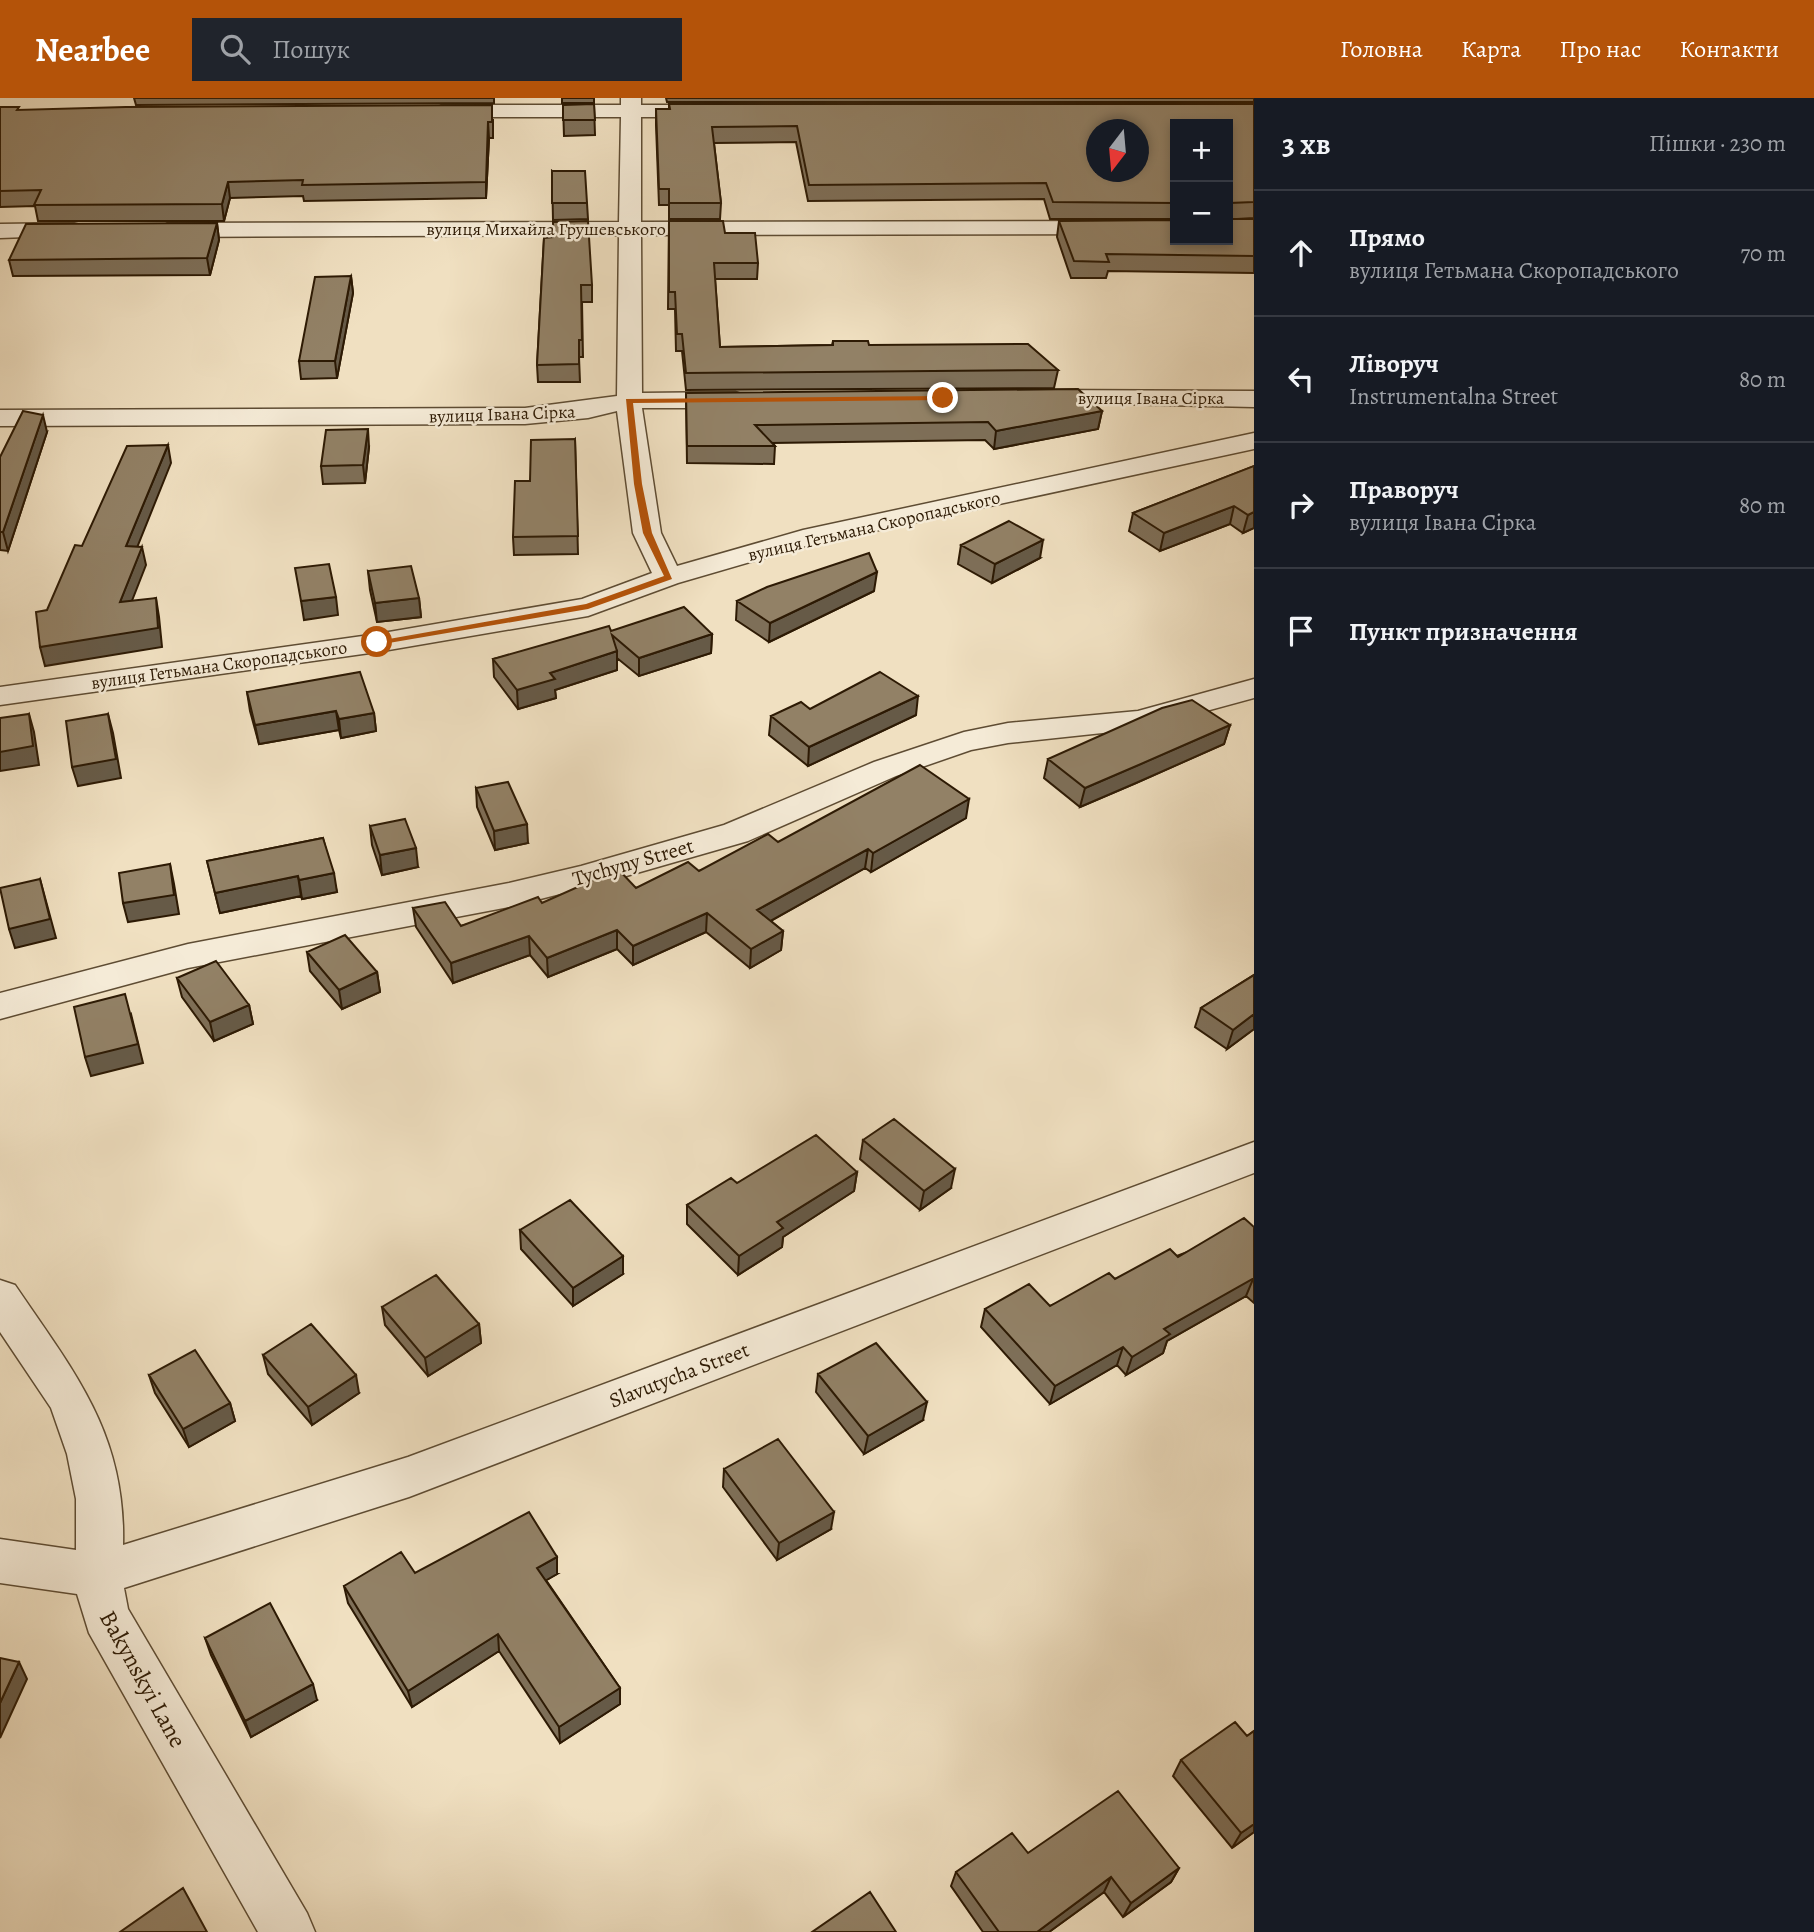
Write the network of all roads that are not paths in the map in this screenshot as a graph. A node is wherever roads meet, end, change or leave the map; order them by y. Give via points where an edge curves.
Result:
1 (631, 105) edge
2 (423, 111) edge
3 (727, 111) edge
4 (1170, 227) edge
5 (632, 228) junction
6 (96, 230) edge
7 (151, 230) edge
8 (0, 231) edge
9 (1012, 397) edge
10 (1254, 399) edge
11 (766, 400) edge
12 (629, 401) junction
13 (0, 418) edge
14 (1254, 441) edge
15 (668, 577) junction
16 (1254, 688) edge
17 (0, 696) edge
18 (0, 1006) edge
19 (1254, 1157) edge
20 (0, 1297) edge
21 (0, 1561) edge
22 (97, 1575) junction
23 (288, 1932) edge

1 - 2 street
1 - 3 street
1 - 5 street
4 - 5 street, вулиця Михайла Грушевського
5 - 7 street, вулиця Михайла Грушевського
5 - 12 street
6 - 8 street
9 - 10 street, вулиця Івана Сірка
11 - 12 street, вулиця Івана Сірка
12 - 13 street, вулиця Івана Сірка via 525,416
12 - 15 street via 647,533
14 - 15 street, вулиця Гетьмана Скоропадського via 803,538
15 - 17 street, вулиця Гетьмана Скоропадського via 588,607
16 - 18 street, Tychyny Street via 1140,720 964,742 886,769 736,833 583,877 187,956
19 - 22 street, Slavutycha Street via 409,1477
20 - 22 street, Bakynskyi Lane via 61,1384 86,1444 102,1532
21 - 22 street
22 - 23 street, Bakynskyi Lane via 106,1616

